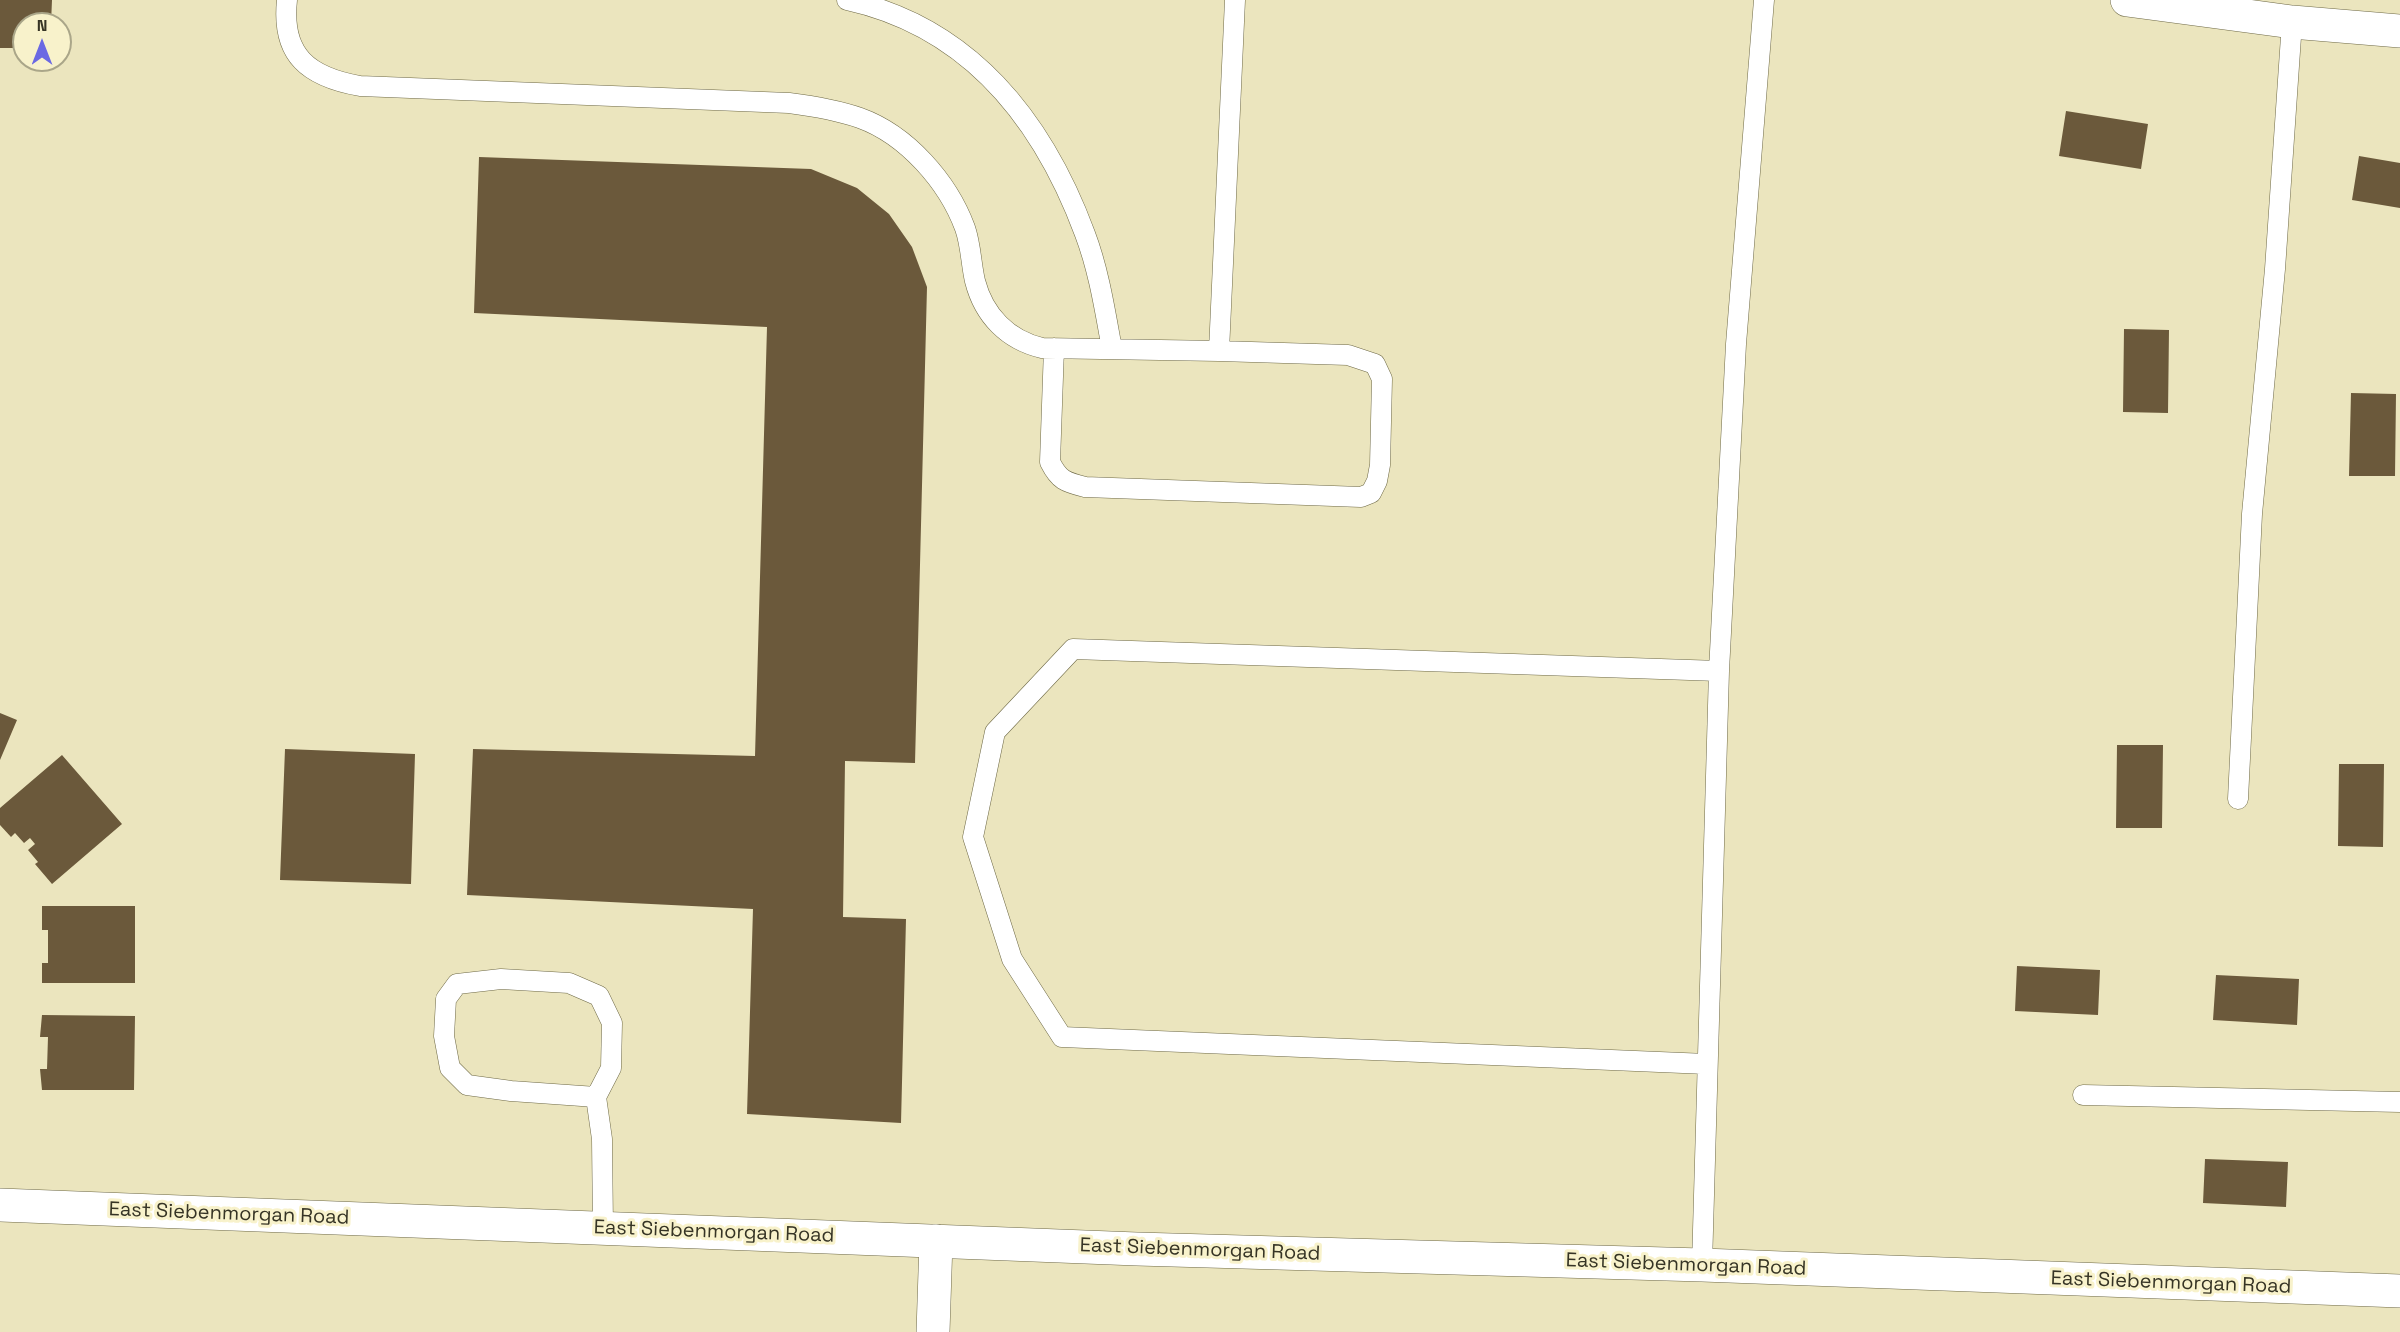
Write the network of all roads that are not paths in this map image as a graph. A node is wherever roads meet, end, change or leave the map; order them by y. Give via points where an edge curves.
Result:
1 (287, 0) edge
2 (847, 0) edge
3 (1234, 0) edge
4 (1764, 0) edge
5 (2127, 0) edge
6 (2292, 22) junction
7 (2400, 31) edge
8 (1054, 348) junction
9 (1112, 350) junction
10 (1219, 351) junction
11 (1719, 671) junction
12 (2238, 799) dead end
13 (1707, 1064) junction
14 (2083, 1095) dead end
15 (596, 1097) junction
16 (2400, 1102) edge
17 (0, 1205) edge
18 (603, 1228) junction
19 (936, 1241) junction
20 (1702, 1265) junction
21 (2400, 1291) edge
22 (933, 1332) edge

1 - 8 lane via 288,37 297,54 307,66 340,82 360,86 789,102 863,119 908,147 942,185 965,228 978,289 991,315 1007,334 1024,344
2 - 9 lane via 907,18 951,44 994,80 1036,132 1086,236
3 - 10 lane
4 - 11 lane via 1736,344
5 - 6 street
6 - 7 street
6 - 12 lane via 2275,269 2252,514
8 - 9 lane
8 - 10 lane via 1050,462 1056,475 1068,483 1085,487 1361,497 1371,493 1380,465 1382,379 1375,364 1348,355
9 - 10 lane
11 - 13 lane
11 - 13 lane via 1073,649 995,732 973,837 1012,959 1062,1037
13 - 20 lane
14 - 16 lane
15 - 15 lane via 611,1068 612,1023 599,996 568,983 501,979 458,984 446,999 444,1036 450,1068 467,1085
15 - 18 lane via 602,1139
17 - 18 street, East Siebenmorgan Road
18 - 19 street, East Siebenmorgan Road
19 - 20 street, East Siebenmorgan Road
19 - 22 street
20 - 21 street, East Siebenmorgan Road

